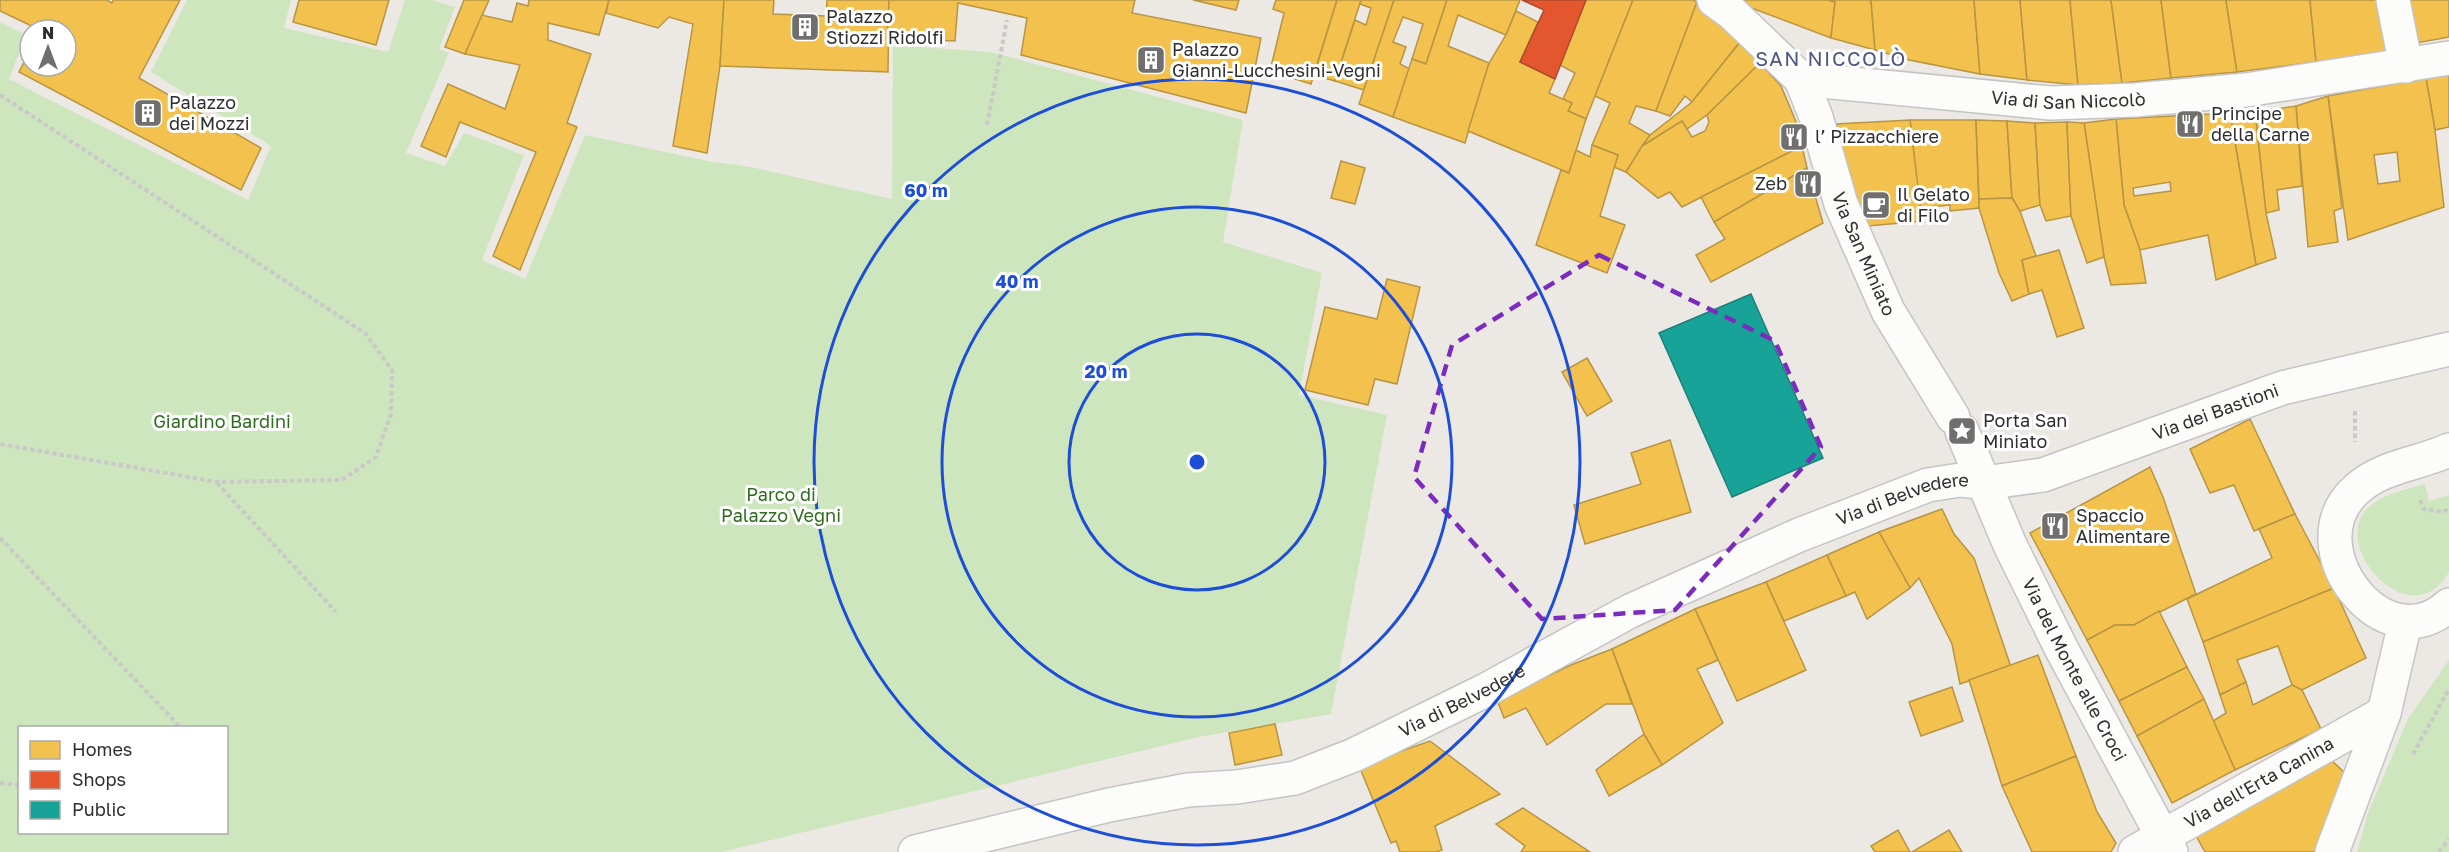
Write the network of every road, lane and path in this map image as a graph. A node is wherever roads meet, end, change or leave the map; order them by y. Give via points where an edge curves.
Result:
1 (1714, 0) edge
2 (2393, 0) edge
3 (1007, 20) dead end
4 (2449, 58) edge
5 (2406, 66) junction
6 (1801, 79) junction
7 (0, 95) edge
8 (987, 125) dead end
9 (2449, 349) edge
10 (2355, 371) junction
11 (0, 444) edge
12 (2449, 450) edge
13 (217, 482) junction
14 (1984, 483) junction
15 (2356, 489) junction
16 (2417, 494) dead end
17 (2449, 509) edge
18 (0, 538) edge
19 (2449, 605) edge
20 (336, 612) dead end
21 (2405, 623) junction
22 (2449, 689) edge
23 (2385, 713) junction
24 (179, 726) edge
25 (2409, 762) dead end
26 (0, 783) edge
27 (18, 785) edge
28 (2449, 839) edge
29 (2156, 847) edge
30 (915, 852) edge
31 (2332, 852) edge
32 (2439, 852) edge

1 - 6 street
2 - 5 street
3 - 8 path
4 - 5 street, Via di San Niccolò
5 - 6 street, Via di San Niccolò via 2246,90 2050,103
6 - 14 street, Via San Miniato via 1841,204 1888,311 1958,424
7 - 13 path via 365,333 392,370 391,414 376,457 342,480
9 - 10 street, Via dei Bastioni
10 - 14 street, Via dei Bastioni via 2282,388 2043,475
10 - 15 path
11 - 13 path
12 - 15 street via 2385,472
13 - 20 path
14 - 29 street, Via del Monte alle Croci
14 - 30 street, Via di Belvedere via 1960,480 1928,485 1799,535 1630,612 1486,690 1354,755 1295,777 1188,790 1109,805
15 - 21 street via 2339,513 2335,552 2349,583 2363,601
16 - 17 path via 2424,509
18 - 24 path
19 - 21 street via 2443,612 2420,622
21 - 23 street
22 - 25 path
23 - 29 street, Via dell'Erta Canina
23 - 31 street
26 - 27 path
28 - 32 path

